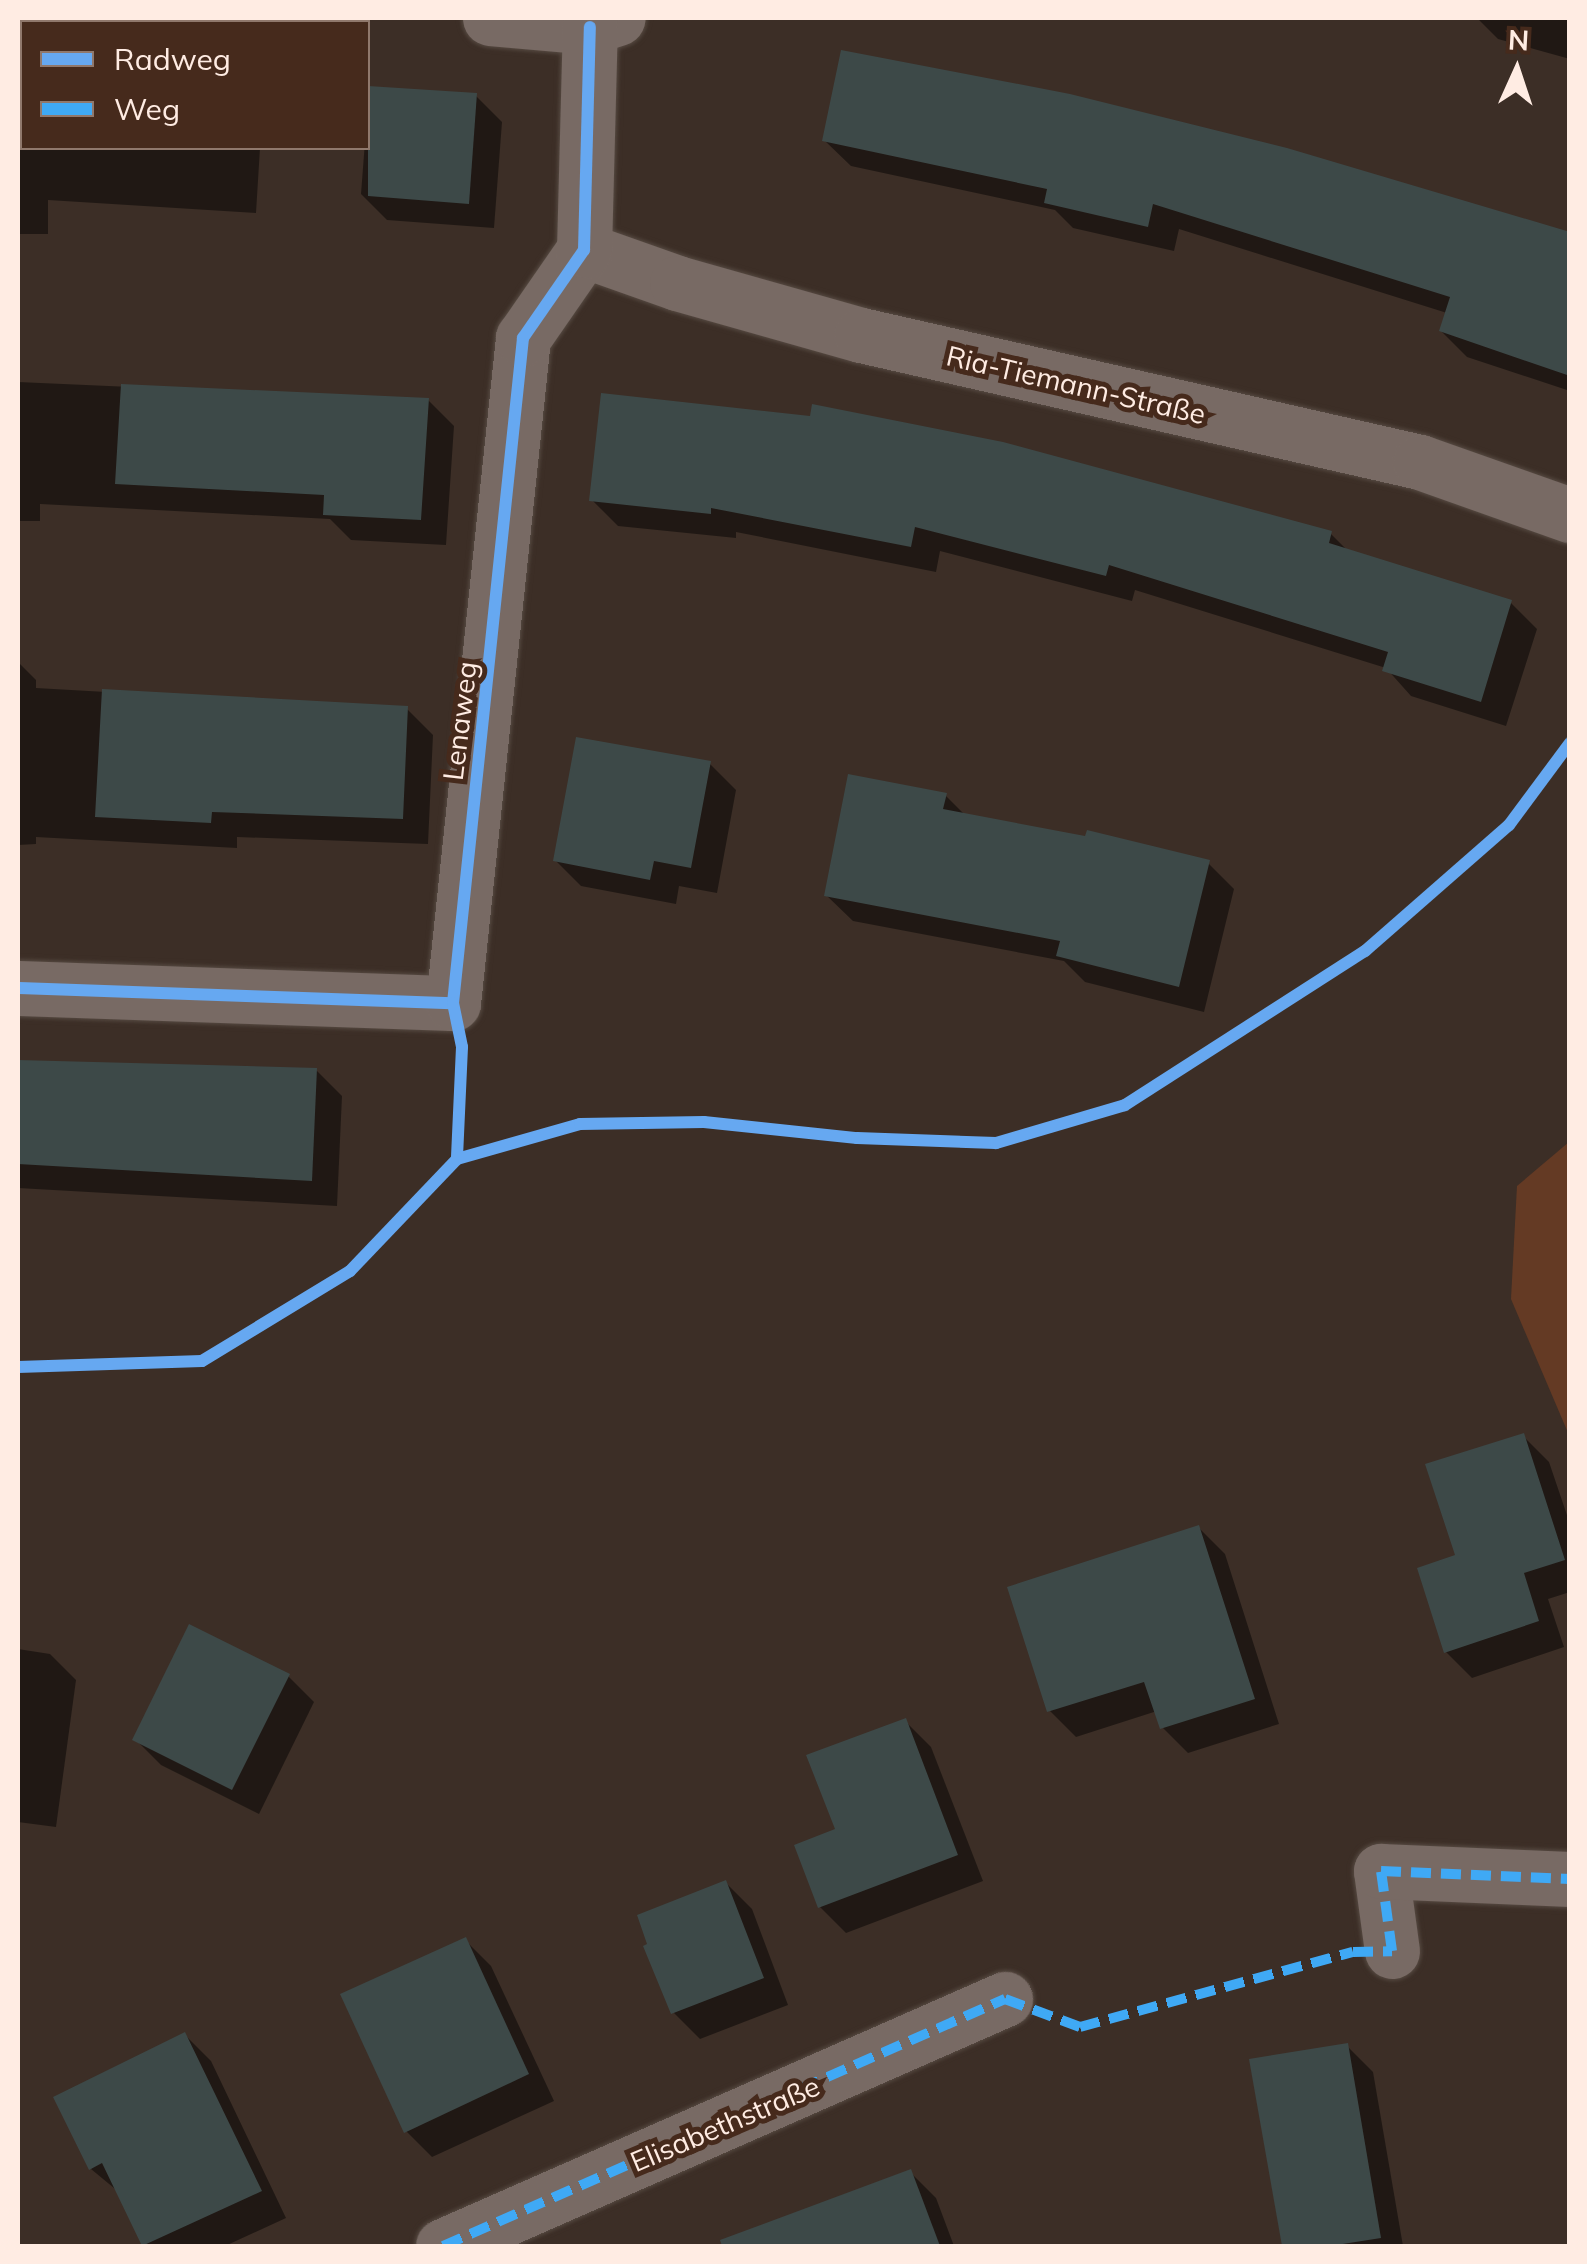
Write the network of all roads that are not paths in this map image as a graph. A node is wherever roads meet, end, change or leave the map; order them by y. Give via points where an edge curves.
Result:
1 (490, 18) edge
2 (604, 22) edge
3 (584, 250) junction
4 (1570, 515) edge
5 (18, 988) edge
6 (1570, 1879) edge
7 (1392, 1950) dead end
8 (1005, 1999) dead end
9 (443, 2246) edge

1 - 2 street
2 - 3 street
3 - 4 street, Ria-Tiemann-Straße via 677,284 861,335 1420,462
3 - 5 street, Lenaweg via 523,338 453,1003
6 - 7 street via 1382,1872
8 - 9 street, Elisabethstraße

